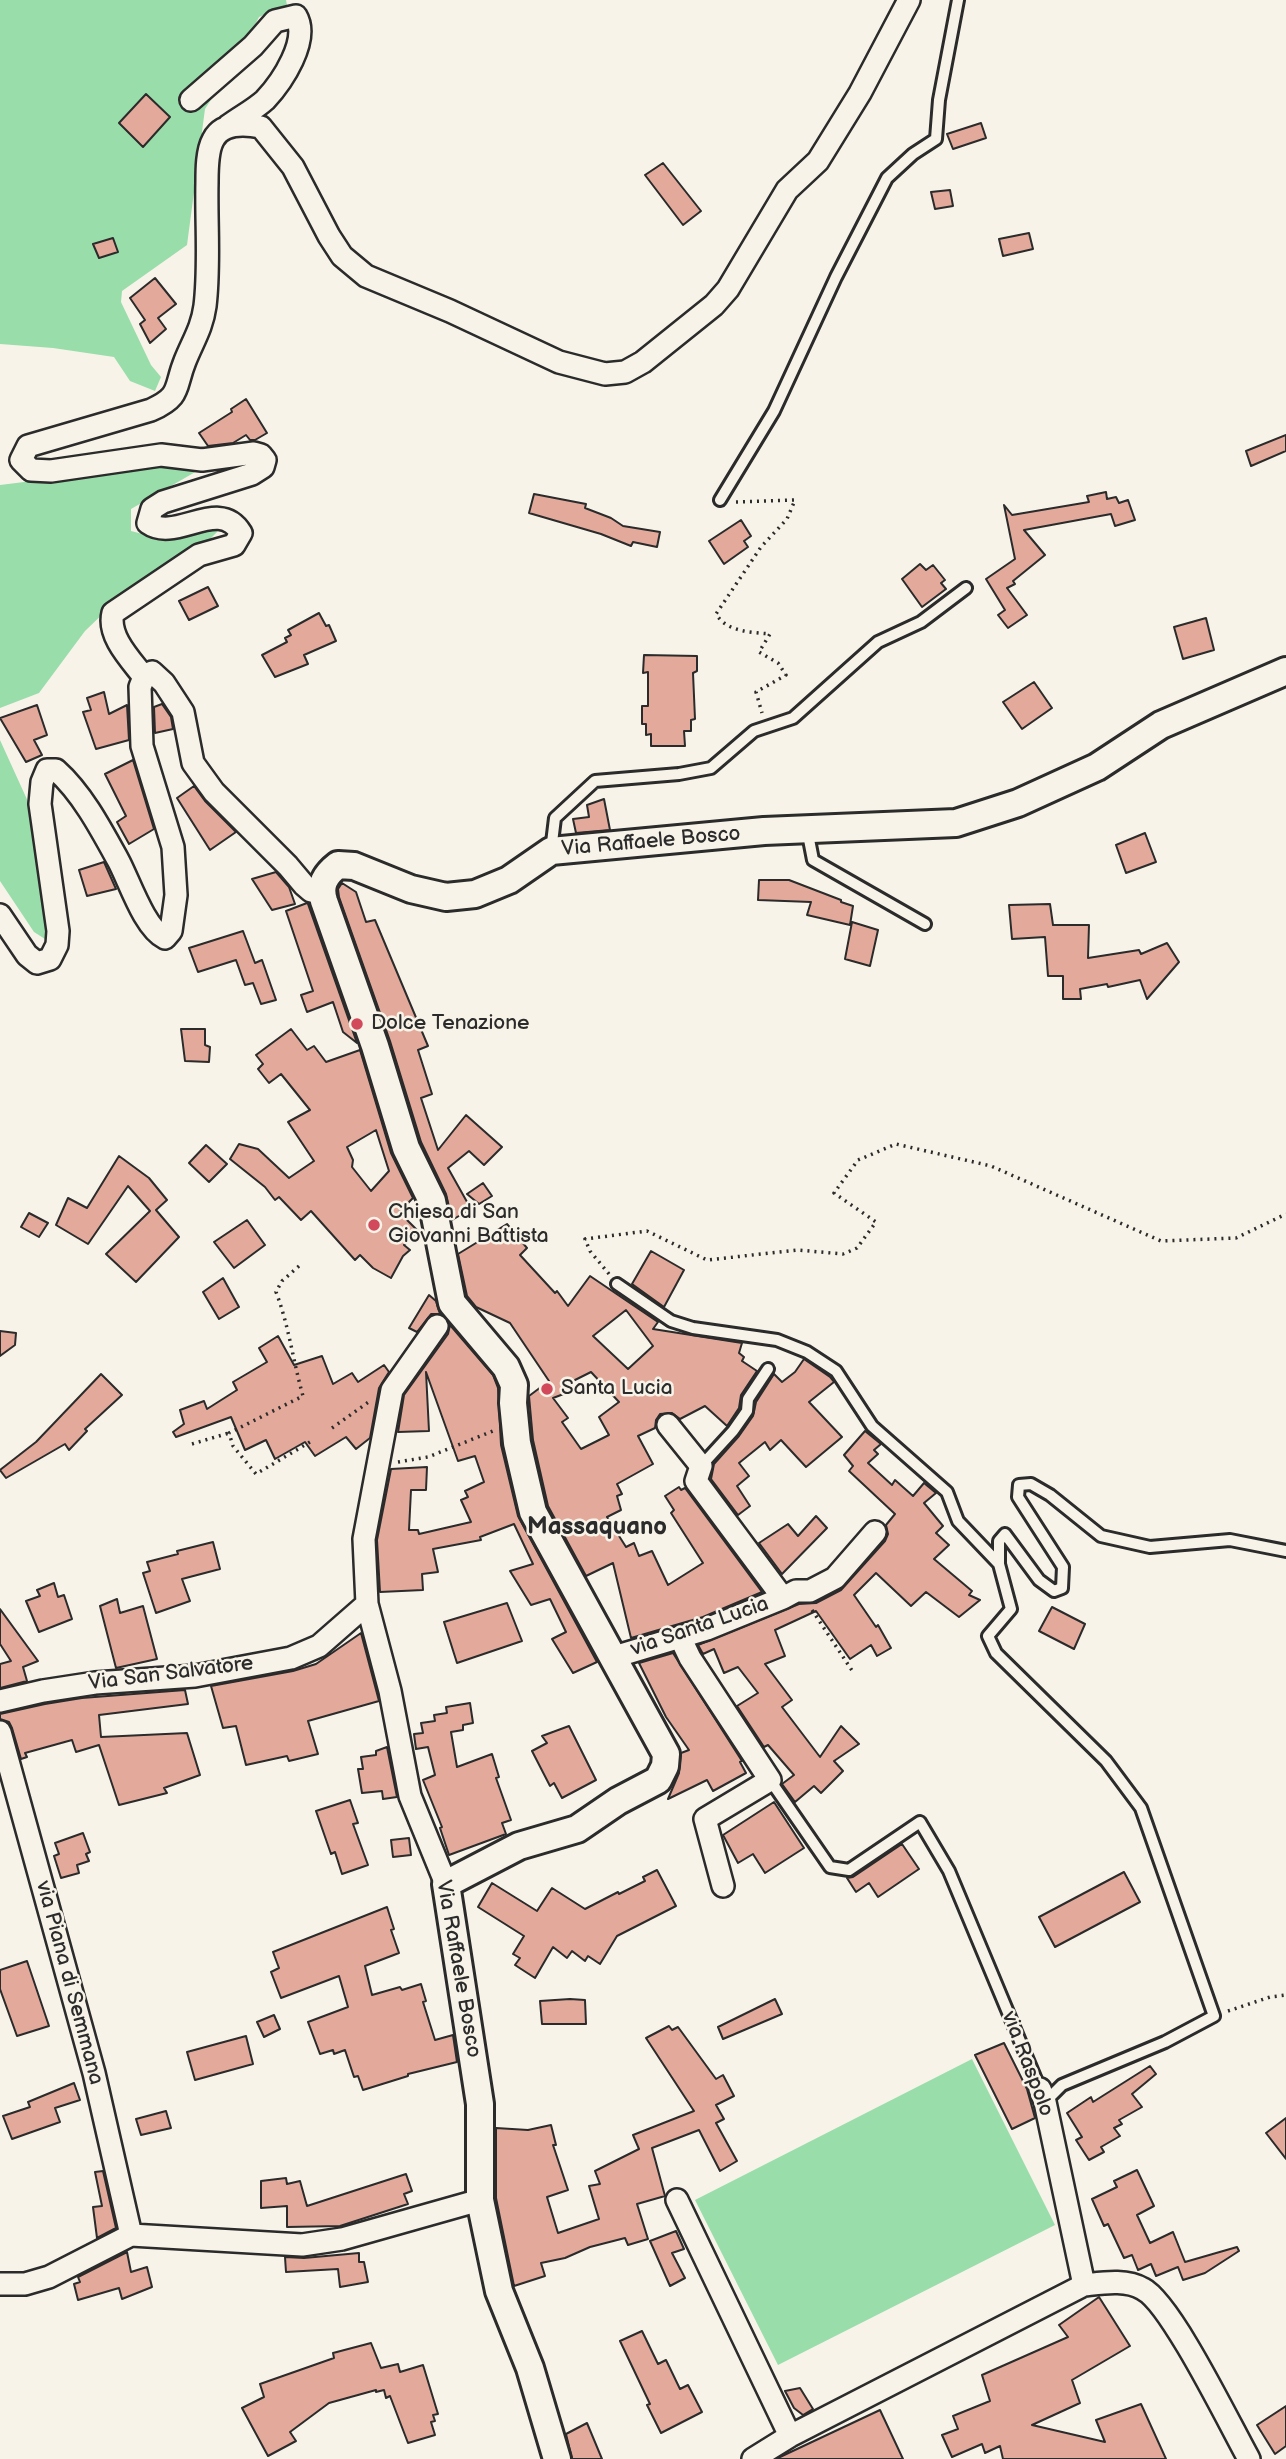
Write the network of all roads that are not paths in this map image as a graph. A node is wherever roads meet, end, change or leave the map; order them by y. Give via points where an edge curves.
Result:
1 (909, 0) edge
2 (958, 0) edge
3 (191, 100) dead end
4 (227, 127) junction
5 (720, 500) road end
6 (966, 588) dead end
7 (1286, 671) edge
8 (145, 677) junction
9 (807, 829) junction
10 (551, 851) junction
11 (322, 893) junction
12 (0, 915) edge
13 (925, 924) dead end
14 (617, 1284) road end
15 (437, 1326) dead end
16 (768, 1369) dead end
17 (668, 1425) dead end
18 (701, 1466) junction
19 (875, 1532) dead end
20 (1286, 1551) edge
21 (999, 1564) junction
22 (783, 1598) junction
23 (367, 1604) junction
24 (680, 1637) junction
25 (614, 1657) junction
26 (0, 1701) edge
27 (0, 1732) edge
28 (770, 1780) junction
29 (446, 1884) junction
30 (723, 1886) dead end
31 (1042, 2095) junction
32 (480, 2200) junction
33 (677, 2200) dead end
34 (131, 2235) junction
35 (0, 2284) edge
36 (1084, 2285) junction
37 (790, 2437) junction
38 (557, 2459) edge
39 (753, 2459) edge
40 (1249, 2459) edge

1 - 4 street via 818,161 787,190 728,289 714,306 625,372 605,374 559,362 366,276 342,256 293,167 261,127
2 - 5 lane via 936,139 887,178 774,411
3 - 4 street via 275,21 296,16 301,25 299,45 290,64 265,100
4 - 8 street via 213,139 207,168 205,306 178,387 167,403 28,446 21,460 31,470 51,471 161,455 202,460 254,453 265,460 252,474 152,509 148,523 165,531 204,519 222,519 241,533 234,545 199,555 113,614 114,633
6 - 10 lane via 921,622 878,642 793,718 754,731 711,768 595,781 555,818
7 - 9 street, Via Raffaele Bosco via 1161,725 1097,767 1018,803 956,824
8 - 11 street via 152,672 164,683 183,712 194,763 214,792 304,885
8 - 12 street via 140,687 142,746 173,848 176,895 171,931 165,938 150,925 117,858 70,783 56,770 47,770 40,804 58,931 50,959 37,963 27,955
9 - 10 street, Via Raffaele Bosco
9 - 13 lane via 813,860
10 - 11 street, Via Raffaele Bosco via 509,880 475,894 446,897 411,889 354,866 338,865 323,881
11 - 25 street via 406,1148 432,1200 453,1303 506,1367 514,1385 517,1443 533,1512
14 - 21 lane via 671,1321 777,1340 836,1371 873,1426 947,1492 958,1521
15 - 23 street, Via Raffaele Bosco via 392,1390 364,1539
16 - 18 lane via 733,1432
17 - 18 street, via Santa Lucia
18 - 22 street, via Santa Lucia via 696,1481
19 - 22 street via 835,1578
20 - 21 lane via 1230,1541 1150,1547 1101,1536 1031,1483 1019,1485 1018,1497 1063,1567 1062,1588 1054,1591 1039,1580 1005,1534 999,1541
21 - 31 lane via 1011,1609 988,1636 996,1653 1106,1761 1141,1808 1214,2016
22 - 24 street, via Santa Lucia
23 - 26 street, Via San Salvatore via 319,1646 291,1658 195,1676 95,1683
23 - 29 street, Via Raffaele Bosco via 410,1796
24 - 25 street, via Santa Lucia
24 - 28 street, via Raspolo
25 - 29 street via 666,1754 658,1780 577,1829 519,1846
27 - 34 street, via Piana di Semmana via 94,2073
28 - 30 street via 705,1819
28 - 31 lane, via Raspolo via 830,1867 849,1870 920,1822 949,1871
29 - 32 street, Via Raffaele Bosco via 480,2104
31 - 36 street, via Raspolo
32 - 34 street via 342,2239 302,2245
32 - 38 street, Via Raffaele Bosco via 499,2291 530,2368
33 - 37 street
34 - 35 street via 48,2277 25,2284
36 - 37 street
36 - 40 street via 1111,2282 1151,2293 1170,2317
37 - 39 street

